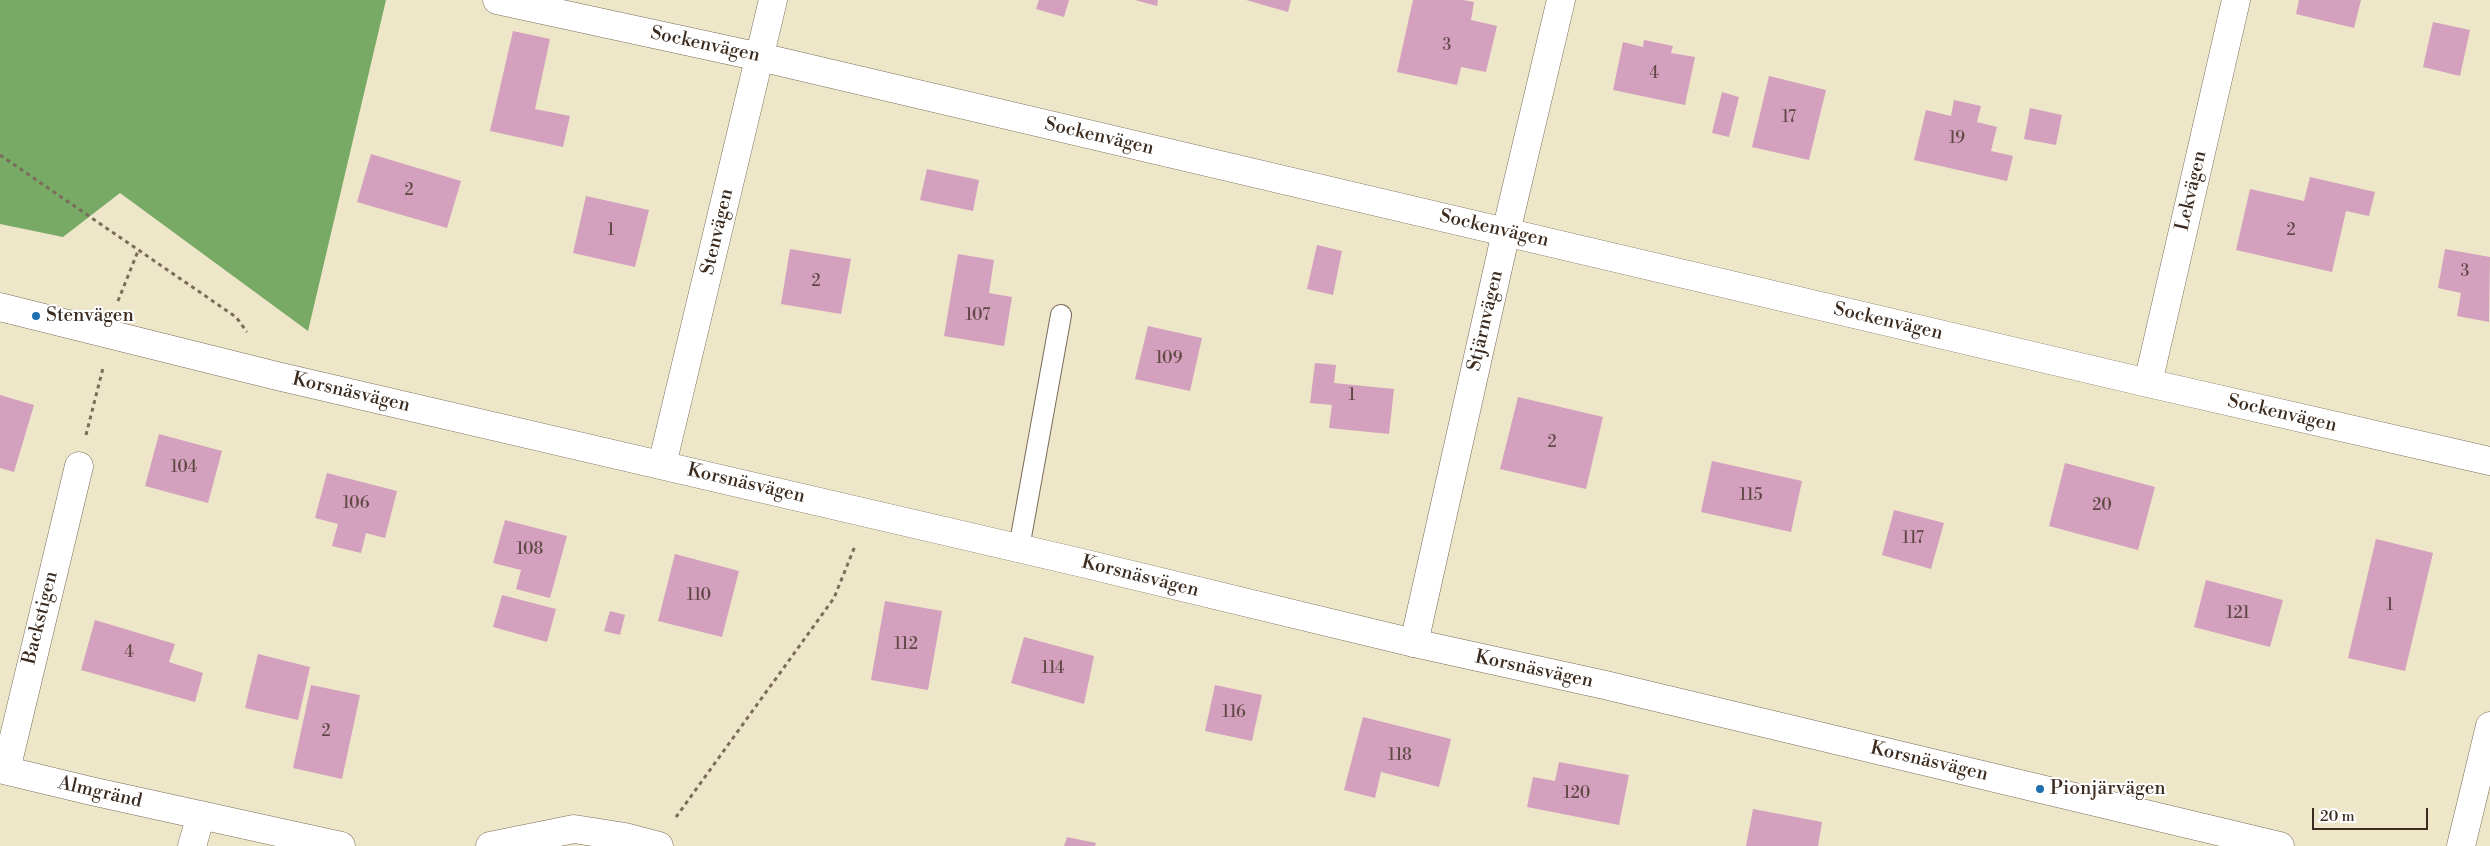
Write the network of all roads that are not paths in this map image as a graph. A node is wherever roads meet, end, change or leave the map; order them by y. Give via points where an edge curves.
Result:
1 (497, 0) edge
2 (773, 0) edge
3 (1560, 0) edge
4 (2236, 0) edge
5 (760, 57) junction
6 (1506, 232) junction
7 (0, 307) edge
8 (1061, 315) dead end
9 (2148, 383) junction
10 (2490, 461) edge
11 (662, 465) junction
12 (79, 466) road end
13 (1019, 548) junction
14 (1414, 643) junction
15 (2490, 726) edge
16 (3, 769) edge
17 (201, 815) junction
18 (656, 845) edge
19 (192, 846) edge
20 (341, 846) edge
21 (490, 846) edge
22 (2280, 846) edge
23 (2461, 846) edge

1 - 5 street, Sockenvägen
2 - 5 street, Stenvägen
3 - 6 street, Stjärnvägen
4 - 9 street, Lekvägen
5 - 6 street, Sockenvägen
5 - 11 street, Stenvägen
6 - 9 street, Sockenvägen
6 - 14 street, Stjärnvägen
7 - 11 street, Korsnäsvägen via 277,376
8 - 13 lane
9 - 10 street, Sockenvägen
11 - 13 street, Korsnäsvägen
12 - 16 street, Backstigen
13 - 14 street, Korsnäsvägen
14 - 22 street, Korsnäsvägen
15 - 23 street
16 - 17 street, Almgränd
17 - 19 street
17 - 20 street, Almgränd
18 - 21 street via 625,836 574,829

